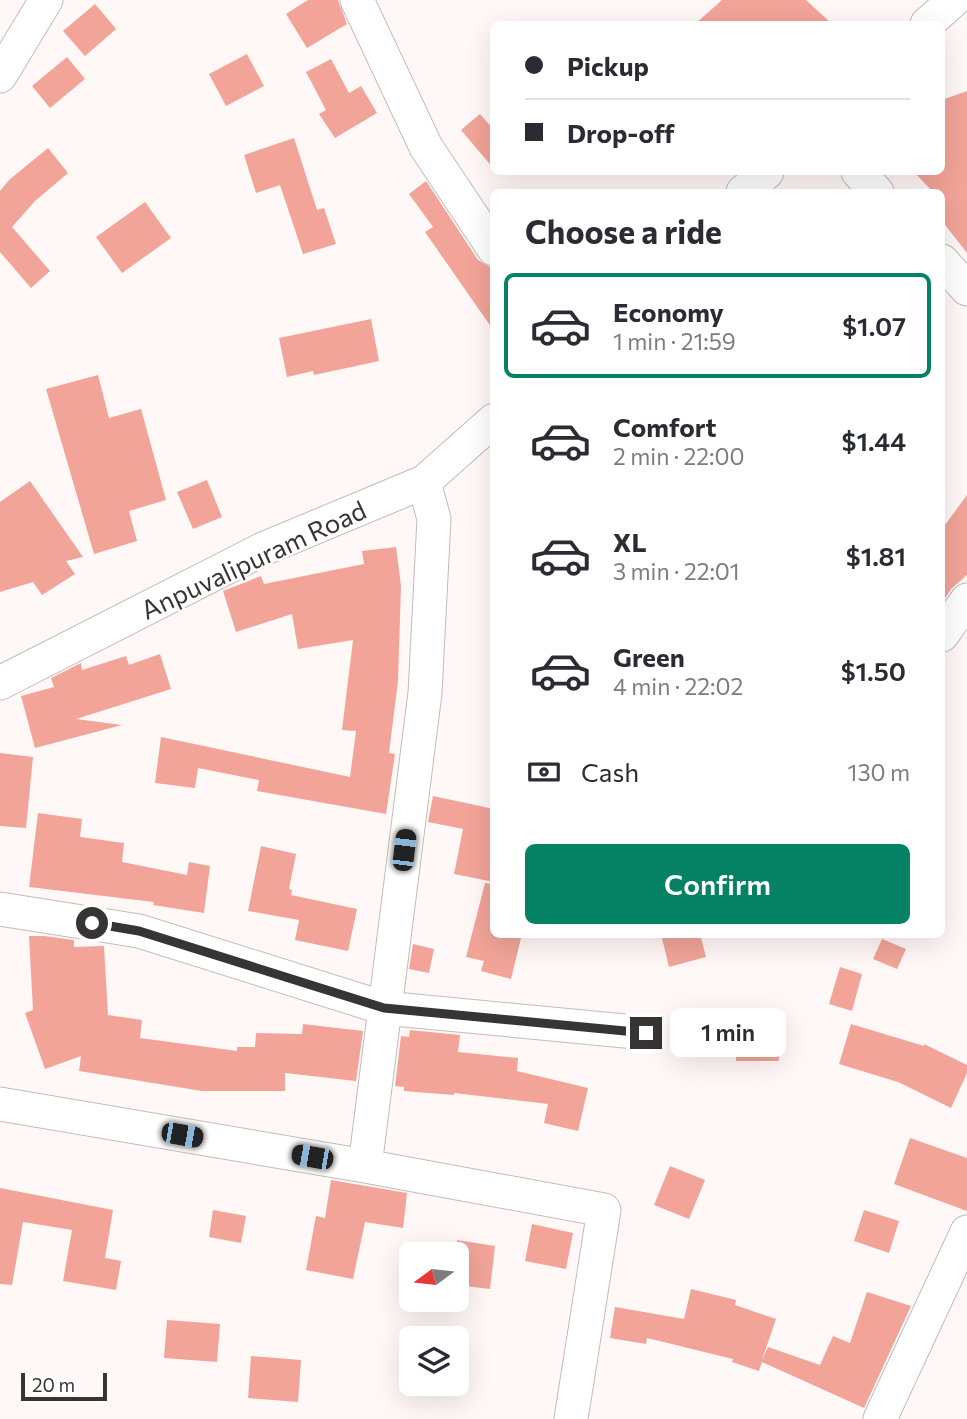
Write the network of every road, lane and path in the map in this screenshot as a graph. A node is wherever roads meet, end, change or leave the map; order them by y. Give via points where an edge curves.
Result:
1 (46, 0) edge
2 (357, 0) edge
3 (0, 76) edge
4 (763, 175) edge
5 (861, 175) edge
6 (747, 189) edge
7 (874, 189) edge
8 (490, 243) edge
9 (945, 264) edge
10 (967, 289) edge
11 (490, 424) edge
12 (424, 482) junction
13 (967, 600) edge
14 (945, 631) edge
15 (0, 683) edge
16 (0, 909) edge
17 (384, 1008) junction
18 (646, 1033) dead end
19 (0, 1104) edge
20 (365, 1166) junction
21 (967, 1232) edge
22 (571, 1419) edge
23 (880, 1419) edge

1 - 3 street
2 - 8 street via 426,147
4 - 6 street
5 - 7 street
9 - 10 street
11 - 12 street, Anpuvalipuram Road
12 - 15 street, Anpuvalipuram Road via 263,549
12 - 17 street via 434,519 425,693
13 - 14 street
16 - 17 street via 139,931
17 - 18 street
17 - 20 street
19 - 20 street
20 - 22 street via 604,1210
21 - 23 street

